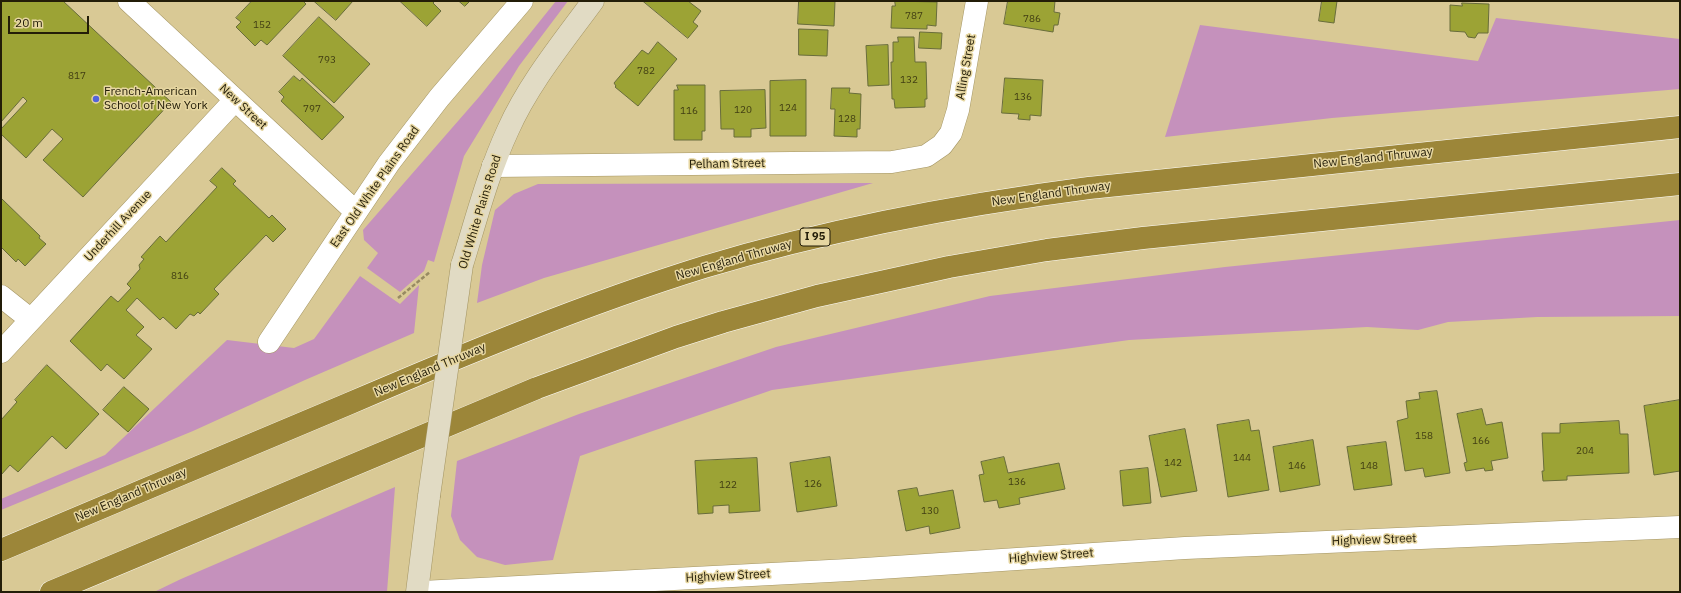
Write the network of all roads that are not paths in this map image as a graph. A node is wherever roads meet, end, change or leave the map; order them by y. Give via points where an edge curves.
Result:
1 (129, 1) edge
2 (522, 1) edge
3 (593, 1) edge
4 (977, 1) edge
5 (235, 100) junction
6 (1680, 127) edge
7 (951, 133) joint
8 (493, 166) junction
9 (1680, 184) edge
10 (356, 212) junction
11 (1, 296) edge
12 (30, 319) junction
13 (269, 342) dead end
14 (1, 352) edge
15 (1680, 527) edge
16 (1, 550) edge
17 (51, 592) edge
18 (417, 592) edge
19 (422, 592) edge

1 - 5 street, New Street
2 - 10 street, East Old White Plains Road via 439,98 389,163
3 - 8 street, Old White Plains Road via 536,79 508,128
4 - 7 street, Alling Street via 958,110
5 - 10 street, New Street
5 - 12 street, Underhill Avenue
6 - 16 highway, New England Thruway / I 95 via 1190,176 1066,191 945,210 800,241 664,280 525,331
7 - 8 street, Pelham Street via 942,145 926,156 892,162
8 - 18 street, Old White Plains Road, bridge via 462,265
9 - 17 highway via 1164,236 1054,250 941,269 817,296 676,337 537,388
10 - 13 street, East Old White Plains Road
11 - 12 street
12 - 14 street, Underhill Avenue
15 - 19 street, Highview Street via 1185,548 849,570

